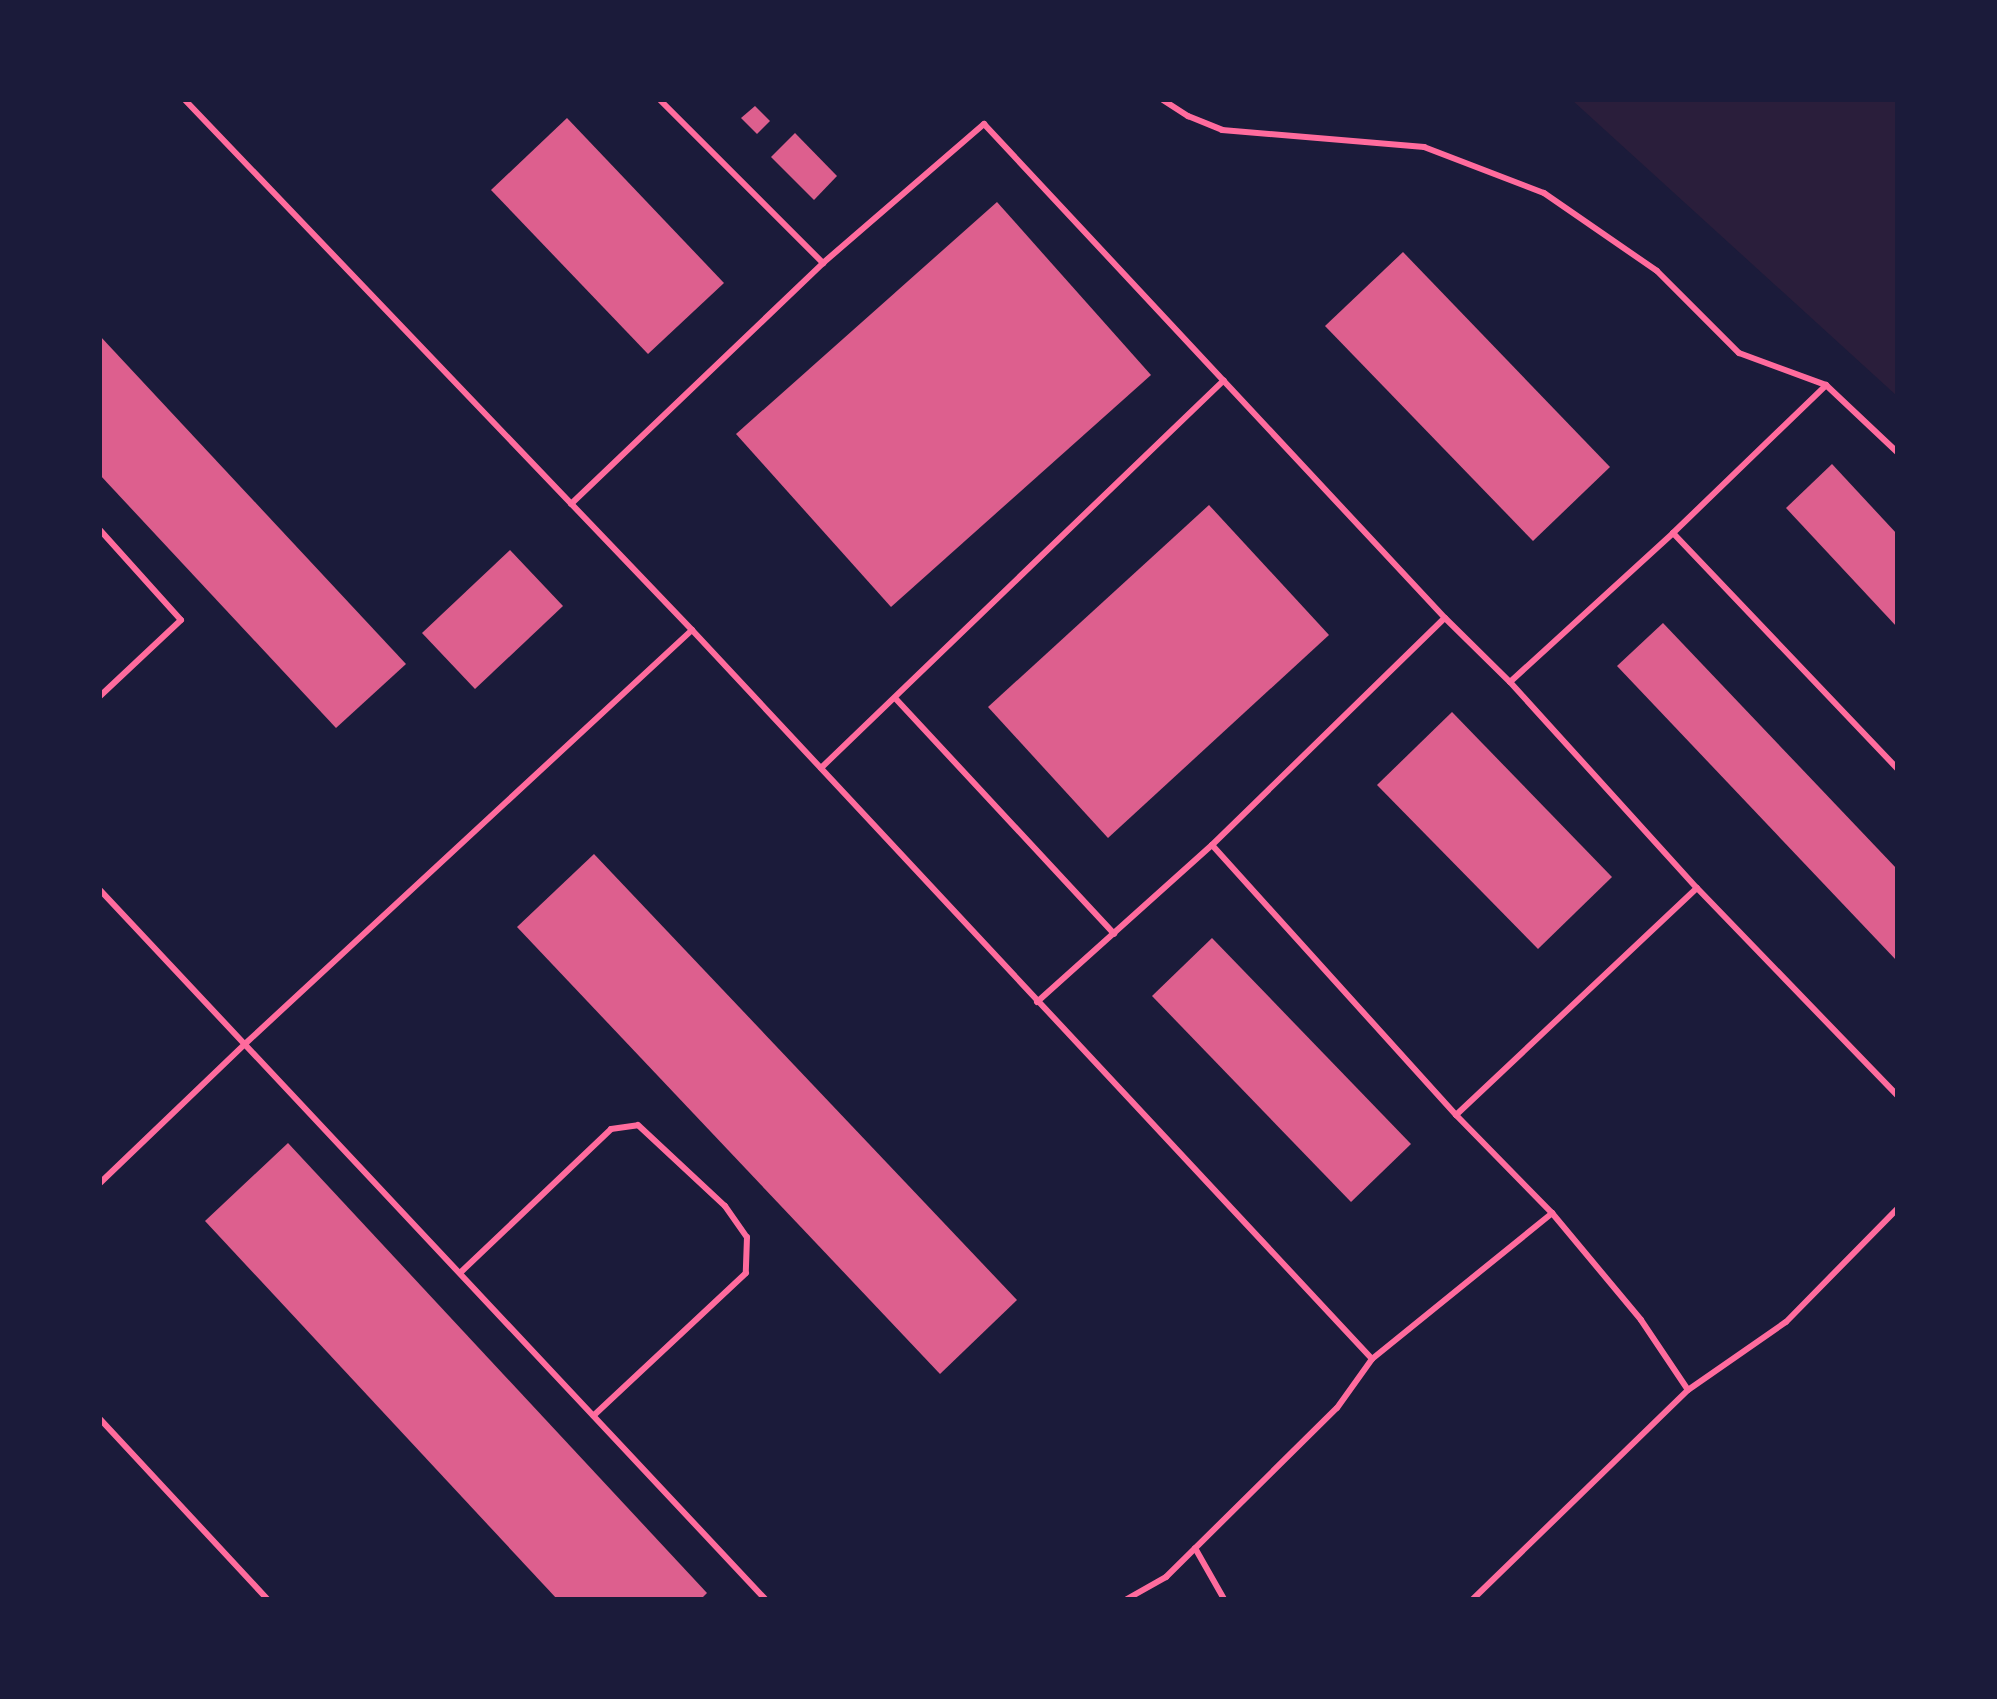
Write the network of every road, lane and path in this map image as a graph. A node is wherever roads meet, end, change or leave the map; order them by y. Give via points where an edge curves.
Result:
1 (185, 100) edge
2 (660, 100) edge
3 (1163, 100) edge
4 (823, 263) junction
5 (1224, 380) junction
6 (1826, 385) junction
7 (1897, 452) edge
8 (571, 504) junction
9 (100, 530) edge
10 (1673, 533) junction
11 (1445, 618) junction
12 (692, 630) junction
13 (1510, 682) junction
14 (100, 696) edge
15 (895, 698) junction
16 (821, 768) junction
17 (1897, 768) edge
18 (1212, 845) junction
19 (1697, 888) junction
20 (100, 890) edge
21 (1114, 934) junction
22 (1037, 1002) junction
23 (246, 1043) junction
24 (1897, 1095) edge
25 (1456, 1115) junction
26 (100, 1183) edge
27 (1897, 1209) edge
28 (1552, 1213) junction
29 (461, 1272) junction
30 (1372, 1359) junction
31 (1688, 1390) junction
32 (593, 1416) junction
33 (100, 1419) edge
34 (1195, 1548) junction
35 (267, 1599) edge
36 (765, 1599) edge
37 (1127, 1599) edge
38 (1224, 1599) edge
39 (1473, 1599) edge

1 - 8 lane
2 - 4 lane
3 - 6 lane via 1222,130 1424,147 1544,193 1657,271 1739,353
4 - 5 lane via 984,124
4 - 8 lane
5 - 11 lane
5 - 15 lane
6 - 7 lane
6 - 10 lane
8 - 12 lane
9 - 14 lane via 181,620
10 - 13 lane
10 - 17 lane
11 - 13 lane
11 - 18 lane
12 - 16 lane
12 - 23 lane
13 - 19 lane
15 - 16 lane
15 - 21 lane
16 - 22 lane
18 - 21 lane
18 - 25 lane
19 - 24 lane
19 - 25 lane
20 - 23 lane
21 - 22 lane
22 - 30 lane
23 - 26 lane
23 - 29 lane
25 - 28 lane
27 - 31 lane via 1786,1322
28 - 30 lane
28 - 31 lane via 1641,1320
29 - 32 lane
29 - 32 lane via 611,1129 638,1125 725,1206 747,1237 746,1273
30 - 34 lane via 1337,1408
31 - 39 lane
32 - 36 lane
33 - 35 lane
34 - 37 lane via 1166,1577
34 - 38 lane

